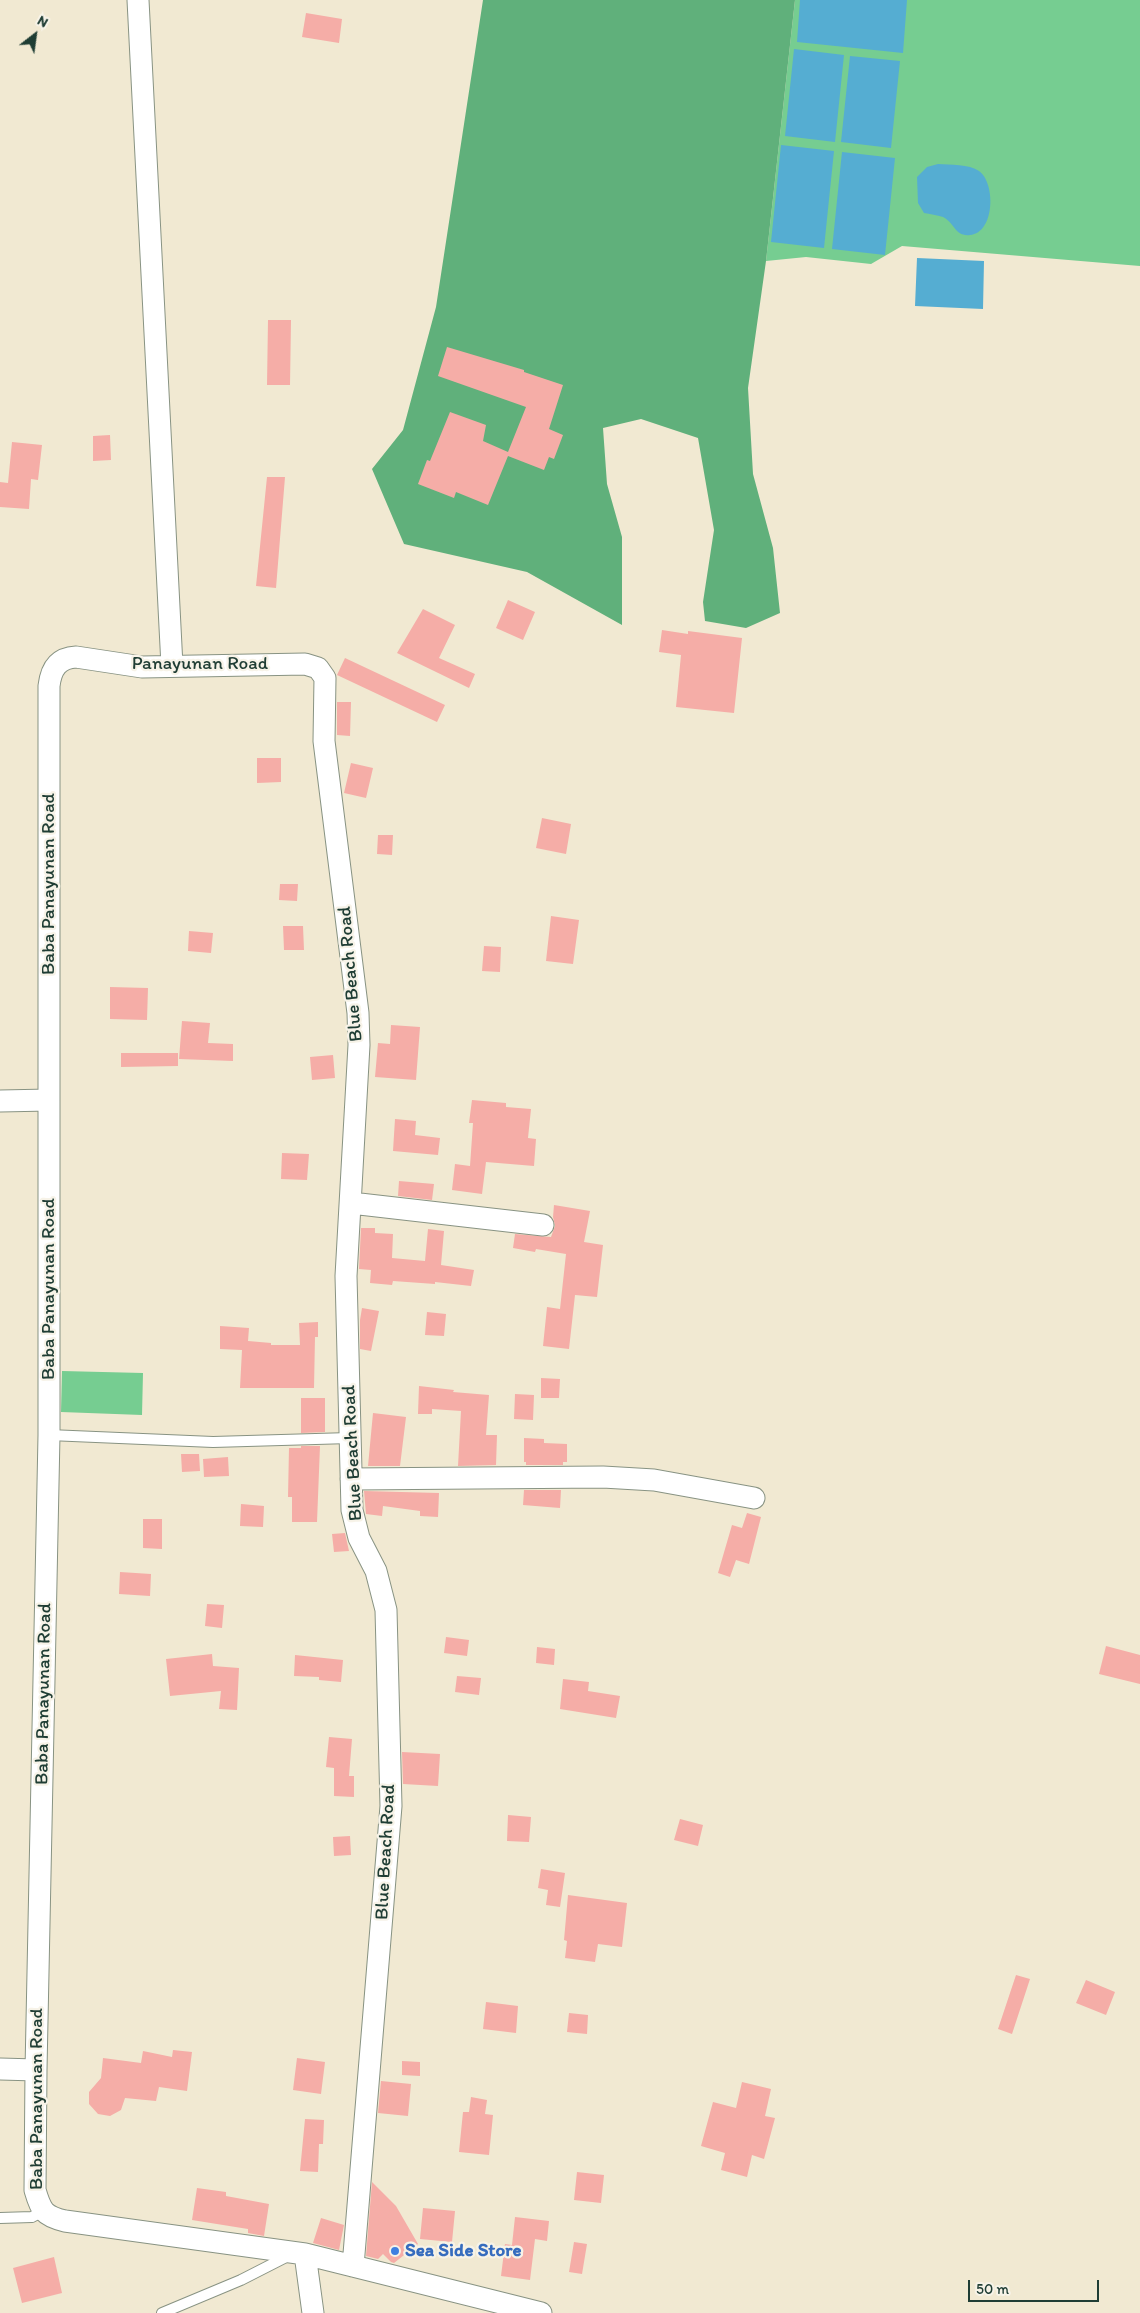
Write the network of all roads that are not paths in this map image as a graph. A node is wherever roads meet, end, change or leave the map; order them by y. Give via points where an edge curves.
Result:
1 (138, 0) edge
2 (55, 666) joint
3 (172, 666) junction
4 (318, 668) joint
5 (49, 1100) junction
6 (0, 1101) edge
7 (351, 1203) junction
8 (543, 1225) dead end
9 (50, 1436) junction
10 (350, 1438) junction
11 (351, 1479) junction
12 (754, 1498) dead end
13 (0, 2069) edge
14 (36, 2070) junction
15 (43, 2211) junction
16 (0, 2218) edge
17 (301, 2254) junction
18 (353, 2266) junction
19 (162, 2313) edge
20 (312, 2313) edge
21 (542, 2313) edge

1 - 3 street
2 - 3 street, Panayunan Road via 61,660 76,657 142,667
2 - 5 street, Baba Panayunan Road via 49,686
3 - 4 street, Panayunan Road via 305,664
4 - 7 street, Blue Beach Road via 325,678 324,741 358,1013
5 - 6 street
5 - 9 street, Baba Panayunan Road
7 - 8 street
7 - 10 street, Blue Beach Road via 346,1276
9 - 10 lane via 213,1442
9 - 14 street, Baba Panayunan Road
10 - 11 street, Blue Beach Road
11 - 12 street via 602,1477 654,1480
11 - 18 street, Blue Beach Road via 352,1510 359,1538 376,1571 386,1610 391,1806
13 - 14 street
14 - 15 street, Baba Panayunan Road via 35,2190
15 - 16 lane via 32,2217
15 - 17 street, Baba Panayunan Road via 51,2218 66,2221
17 - 18 street, Baba Panayunan Road
17 - 19 lane
17 - 20 street
18 - 21 street, Baba Panayunan Road

